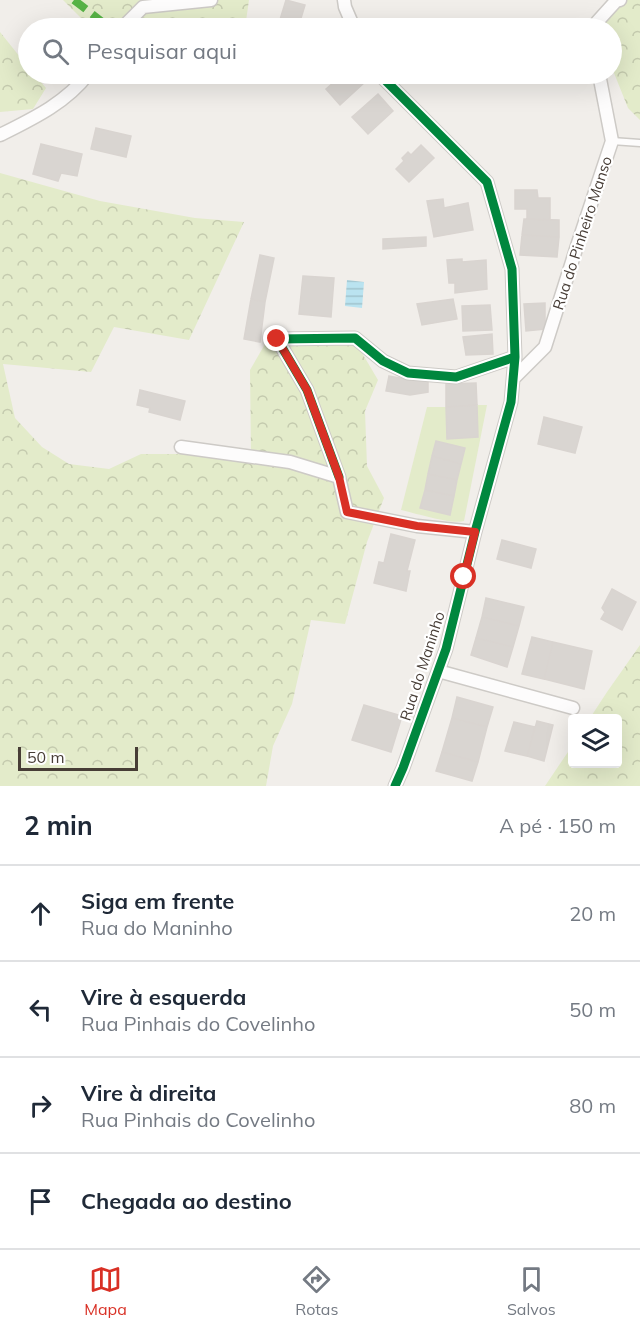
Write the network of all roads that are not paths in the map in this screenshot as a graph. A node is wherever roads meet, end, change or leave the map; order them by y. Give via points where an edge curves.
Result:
1 (211, 0) edge
2 (345, 0) edge
3 (620, 0) edge
4 (132, 18) edge
5 (350, 18) edge
6 (601, 18) edge
7 (80, 84) edge
8 (389, 84) edge
9 (601, 84) edge
10 (0, 135) edge
11 (612, 141) junction
12 (640, 143) edge
13 (514, 357) junction
14 (513, 378) junction
15 (181, 447) dead end
16 (339, 477) junction
17 (475, 532) junction
18 (438, 671) junction
19 (573, 708) dead end
20 (394, 786) edge

1 - 4 street via 143,7
2 - 5 street
3 - 6 street
7 - 10 street via 37,116
8 - 13 street, Rua do Maninho via 487,182 512,269
9 - 11 street, Rua do Pinheiro Manso
11 - 12 lane
11 - 14 street, Rua do Pinheiro Manso via 545,347
13 - 14 street, Rua do Maninho
13 - 16 street via 456,377 408,373 383,361 355,338 277,339 307,390
14 - 17 street, Rua do Maninho via 511,402
15 - 16 street via 290,462
16 - 17 street via 347,512 417,526
17 - 18 street, Rua do Maninho
18 - 19 street
18 - 20 street, Rua do Maninho

